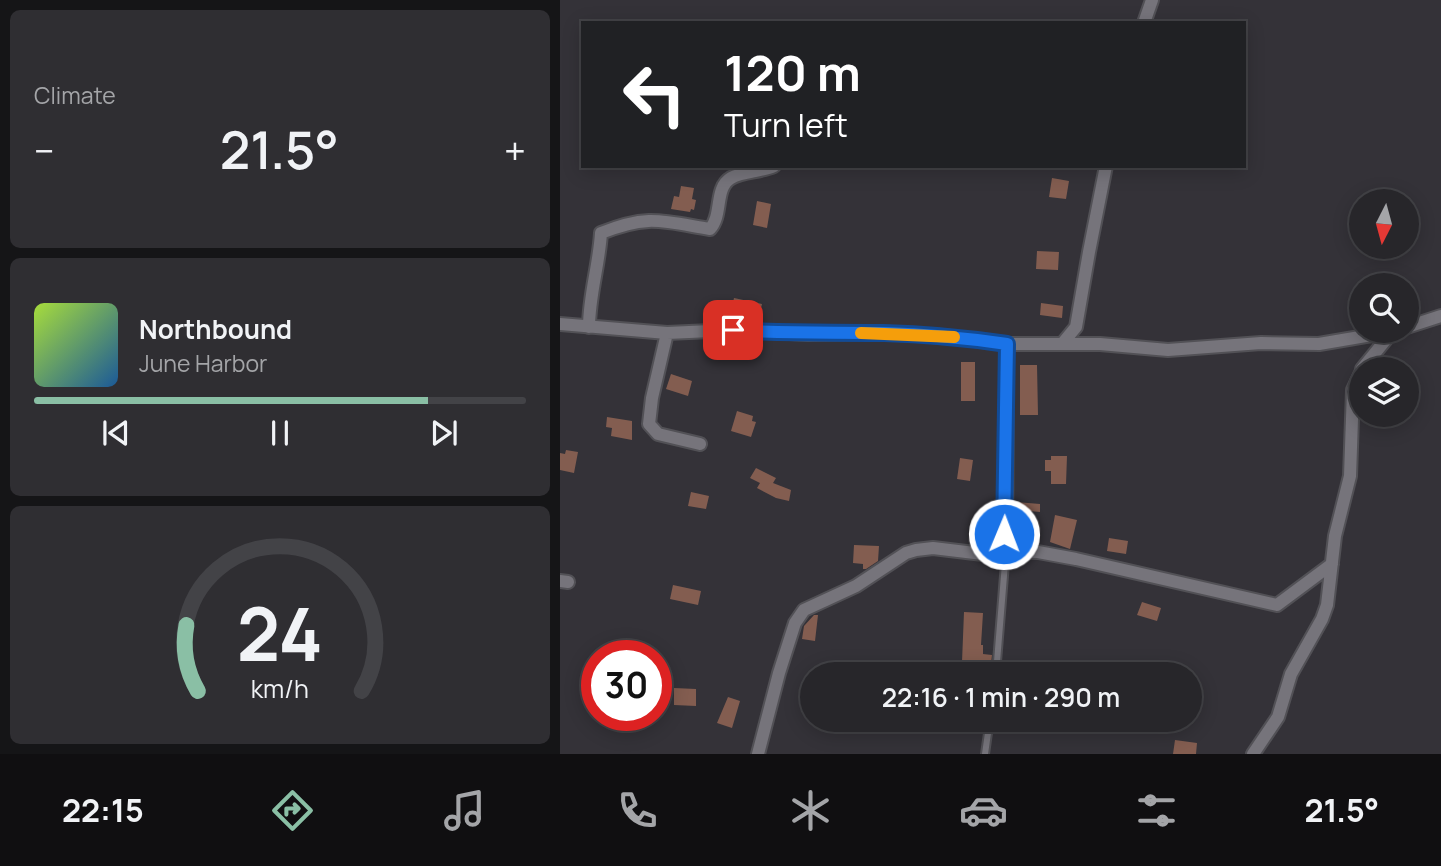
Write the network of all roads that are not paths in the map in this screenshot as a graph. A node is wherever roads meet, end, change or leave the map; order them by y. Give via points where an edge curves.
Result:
1 (1152, 0) edge
2 (1145, 21) edge
3 (770, 168) edge
4 (1106, 168) edge
5 (1441, 316) edge
6 (1419, 323) edge
7 (560, 324) edge
8 (589, 327) junction
9 (667, 333) junction
10 (1349, 339) edge
11 (1384, 343) edge
12 (1007, 344) junction
13 (1062, 344) junction
14 (1373, 357) edge
15 (1352, 427) edge
16 (701, 444) dead end
17 (1006, 551) junction
18 (1332, 564) junction
19 (997, 662) edge
20 (988, 732) edge
21 (758, 754) edge
22 (985, 754) edge
23 (1253, 754) edge

1 - 2 street
3 - 8 street via 728,179 721,188 716,223 710,229 653,219 628,222 601,233
4 - 13 street via 1076,327
5 - 6 street
7 - 8 street
8 - 9 street
9 - 12 street via 886,333
9 - 16 street via 649,424 658,434
10 - 13 street via 1168,350
11 - 14 street
12 - 13 street
12 - 17 street
15 - 18 street via 1350,476
17 - 18 street via 1089,561 1277,605
17 - 19 lane
17 - 21 street via 916,550 804,610 795,623 779,673
18 - 23 street via 1322,619 1291,674 1278,717
20 - 22 lane

